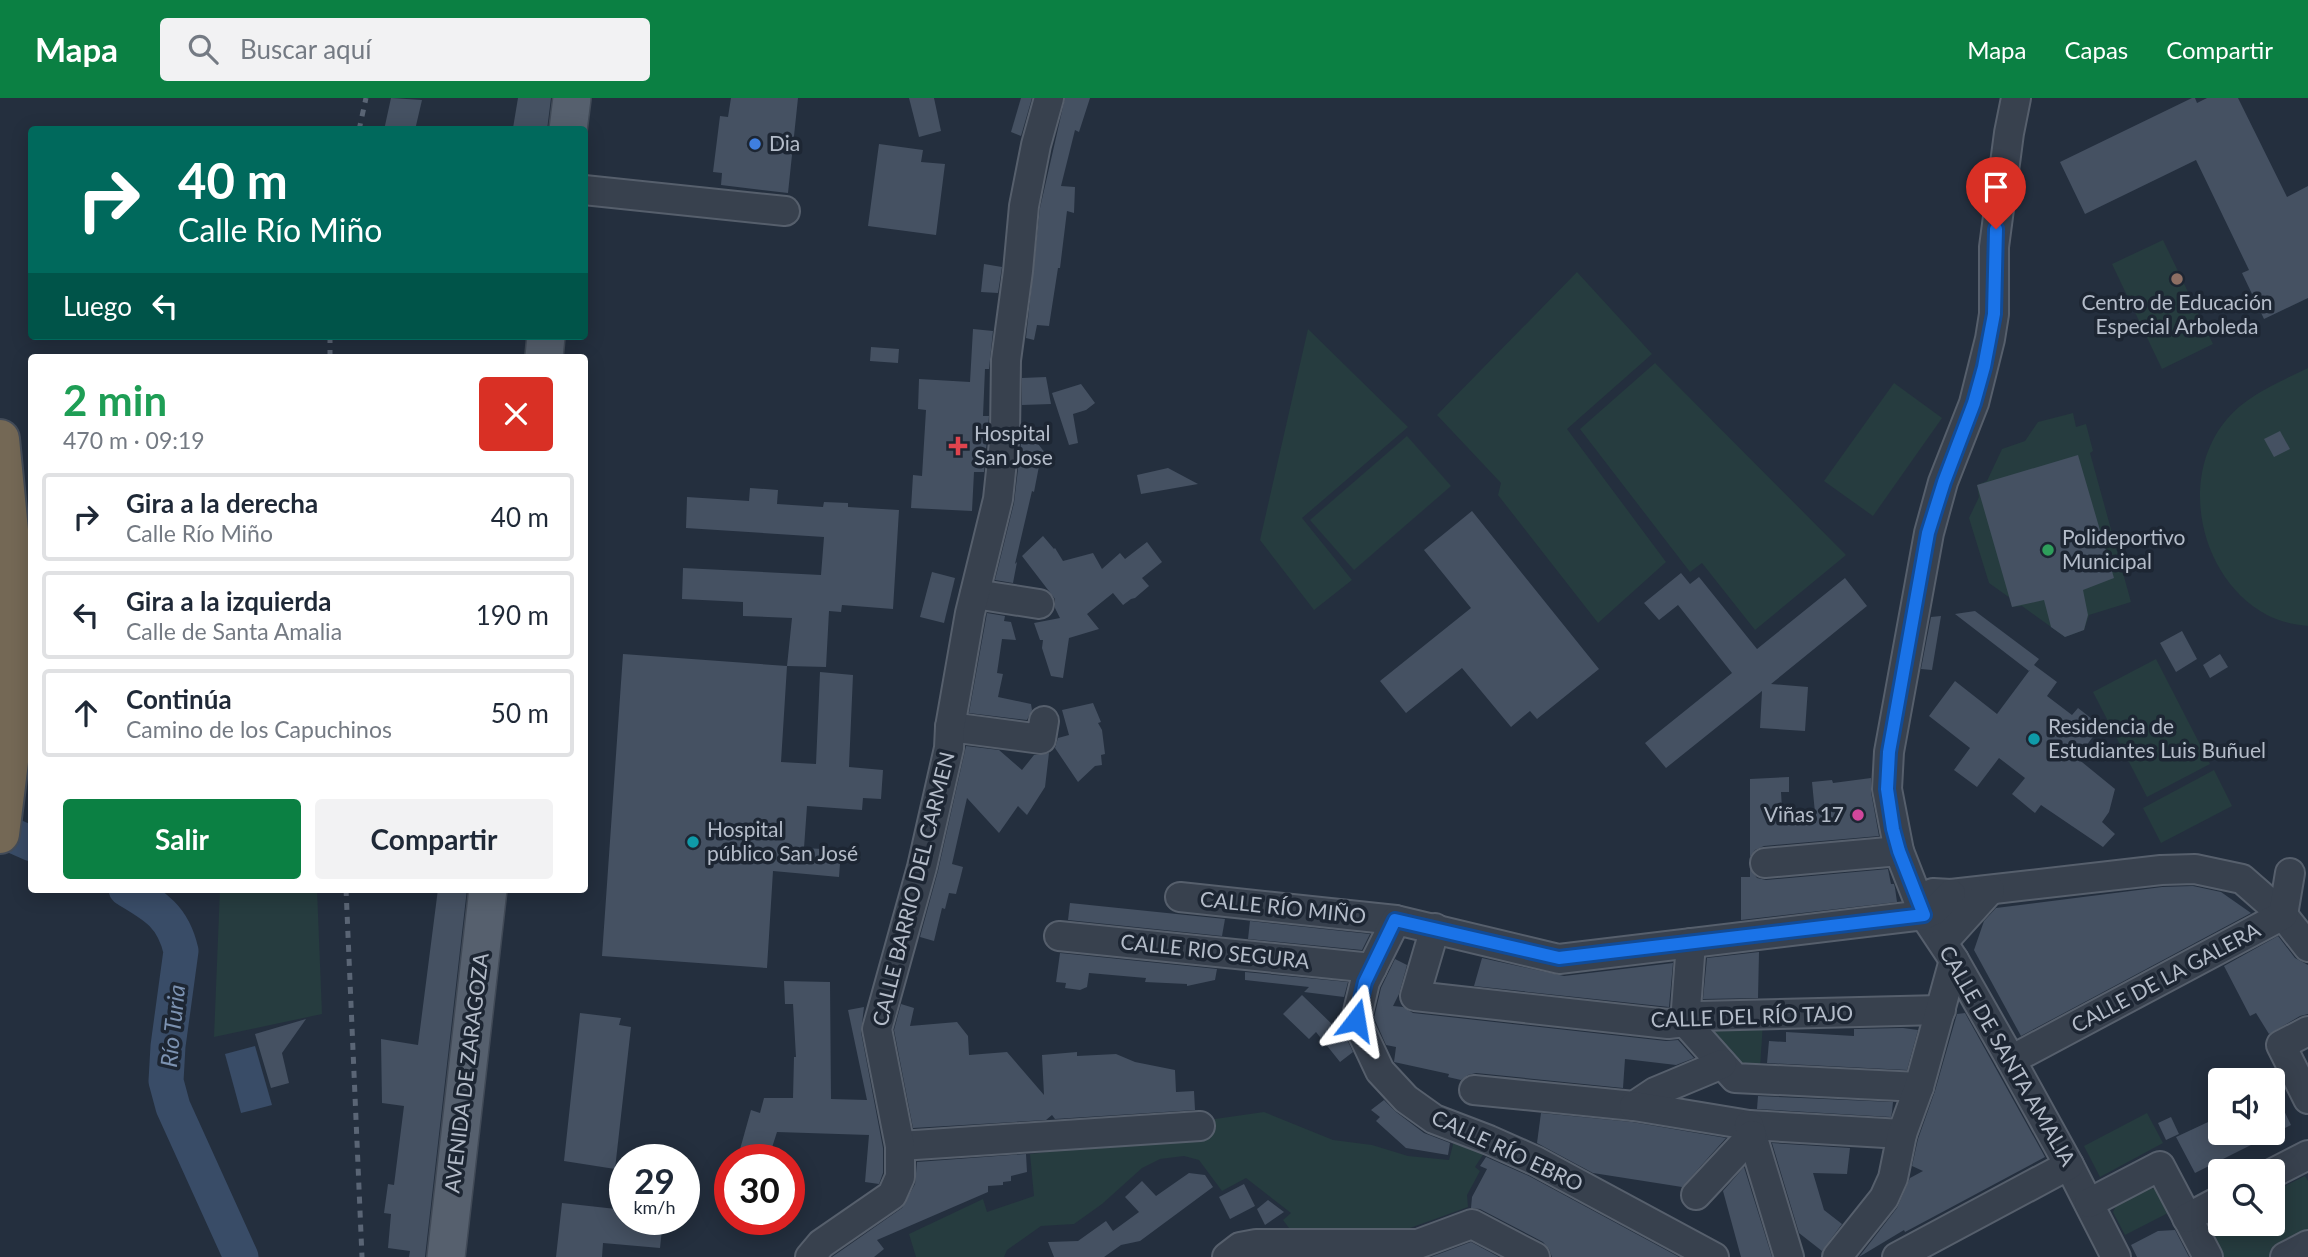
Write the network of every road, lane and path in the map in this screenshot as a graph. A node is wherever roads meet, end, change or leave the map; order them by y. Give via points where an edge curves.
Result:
1 (572, 98) edge
2 (1049, 98) edge
3 (2016, 98) edge
4 (568, 126) edge
5 (588, 190) edge
6 (785, 211) dead end
7 (0, 439) edge
8 (975, 594) junction
9 (1039, 604) dead end
10 (1044, 721) dead end
11 (950, 727) junction
12 (0, 834) edge
13 (1899, 851) junction
14 (1765, 863) dead end
15 (2299, 869) edge
16 (2242, 879) junction
17 (1990, 890) junction
18 (488, 893) edge
19 (1180, 897) dead end
20 (1919, 902) junction
21 (2283, 915) junction
22 (1395, 920) junction
23 (1434, 928) junction
24 (1059, 936) dead end
25 (1690, 943) junction
26 (2308, 947) edge
27 (1949, 951) junction
28 (1372, 968) junction
29 (1941, 1010) junction
30 (1685, 1022) junction
31 (2308, 1031) edge
32 (2011, 1060) junction
33 (1722, 1065) junction
34 (1919, 1087) junction
35 (1474, 1090) dead end
36 (2308, 1099) edge
37 (1634, 1106) junction
38 (1200, 1126) dead end
39 (1751, 1130) junction
40 (1902, 1134) junction
41 (900, 1146) junction
42 (2308, 1155) edge
43 (2069, 1165) junction
44 (2285, 1167) edge
45 (2308, 1168) edge
46 (2285, 1179) edge
47 (1696, 1195) dead end
48 (2089, 1203) junction
49 (2208, 1209) edge
50 (2208, 1216) edge
51 (2189, 1222) junction
52 (2308, 1245) edge
53 (1418, 1250) edge
54 (2106, 1253) edge
55 (446, 1257) edge
56 (810, 1257) edge
57 (1227, 1257) edge
58 (1535, 1257) edge
59 (1714, 1257) edge
60 (1789, 1257) edge
61 (1837, 1257) edge
62 (1897, 1257) edge
63 (2208, 1257) edge
64 (2285, 1257) edge

1 - 4 main road
2 - 8 street, CALLE BARRIO DEL CARMEN via 1024,206 1006,360 1003,466
3 - 13 street, CALLE DE SANTA AMALIA via 1994,247 1994,314 1984,367 1928,533 1909,635 1888,772 1889,809
5 - 6 street
7 - 12 highway via 15,591 14,694
8 - 9 street
8 - 11 street, CALLE BARRIO DEL CARMEN
10 - 11 street, CALLE BARRIO DEL CARMEN via 1041,739
11 - 41 street, CALLE BARRIO DEL CARMEN via 922,867 877,1029
13 - 14 street
13 - 20 street, CALLE DE SANTA AMALIA
15 - 16 street
15 - 21 street, CALLE DE LA GALERA
16 - 17 street, CALLE RÍO MIÑO via 2180,868
16 - 21 street
17 - 20 street, CALLE RÍO MIÑO
17 - 27 street
18 - 55 main road, AVENIDA DE ZARAGOZA
19 - 22 street, CALLE RÍO MIÑO
20 - 25 street, CALLE RÍO MIÑO
20 - 27 street, CALLE DE SANTA AMALIA
21 - 26 street
21 - 32 street, CALLE DE LA GALERA
22 - 23 street, CALLE RÍO MIÑO
22 - 28 street, CALLE RÍO EBRO
23 - 25 street, CALLE RÍO MIÑO via 1559,958
23 - 30 street, CALLE DEL RÍO TAJO via 1416,996 1668,1024
24 - 28 street, CALLE RIO SEGURA
25 - 30 street
27 - 29 street
27 - 32 street, CALLE DE SANTA AMALIA
28 - 59 street, CALLE RÍO EBRO via 1356,1020 1380,1071 1406,1099 1434,1119 1536,1161
29 - 30 street, CALLE DEL RÍO TAJO via 1699,1016
29 - 34 street
30 - 33 street
31 - 36 street via 2281,1045
32 - 43 street, CALLE DE SANTA AMALIA
33 - 34 street via 1735,1078
33 - 37 street via 1655,1092
34 - 40 street
35 - 37 street
37 - 39 street
38 - 41 street
39 - 40 street
39 - 47 street
39 - 60 street
40 - 61 street via 1884,1198
41 - 56 street, CALLE BARRIO DEL CARMEN via 900,1177 892,1195 821,1244
42 - 44 street
43 - 48 street, CALLE DE SANTA AMALIA
43 - 62 street
45 - 46 street
48 - 51 street via 2160,1166
48 - 54 street, CALLE DE SANTA AMALIA
49 - 51 street
50 - 51 street
51 - 63 street
52 - 64 street
53 - 57 street via 1256,1244 1240,1247
53 - 58 street via 1472,1224

